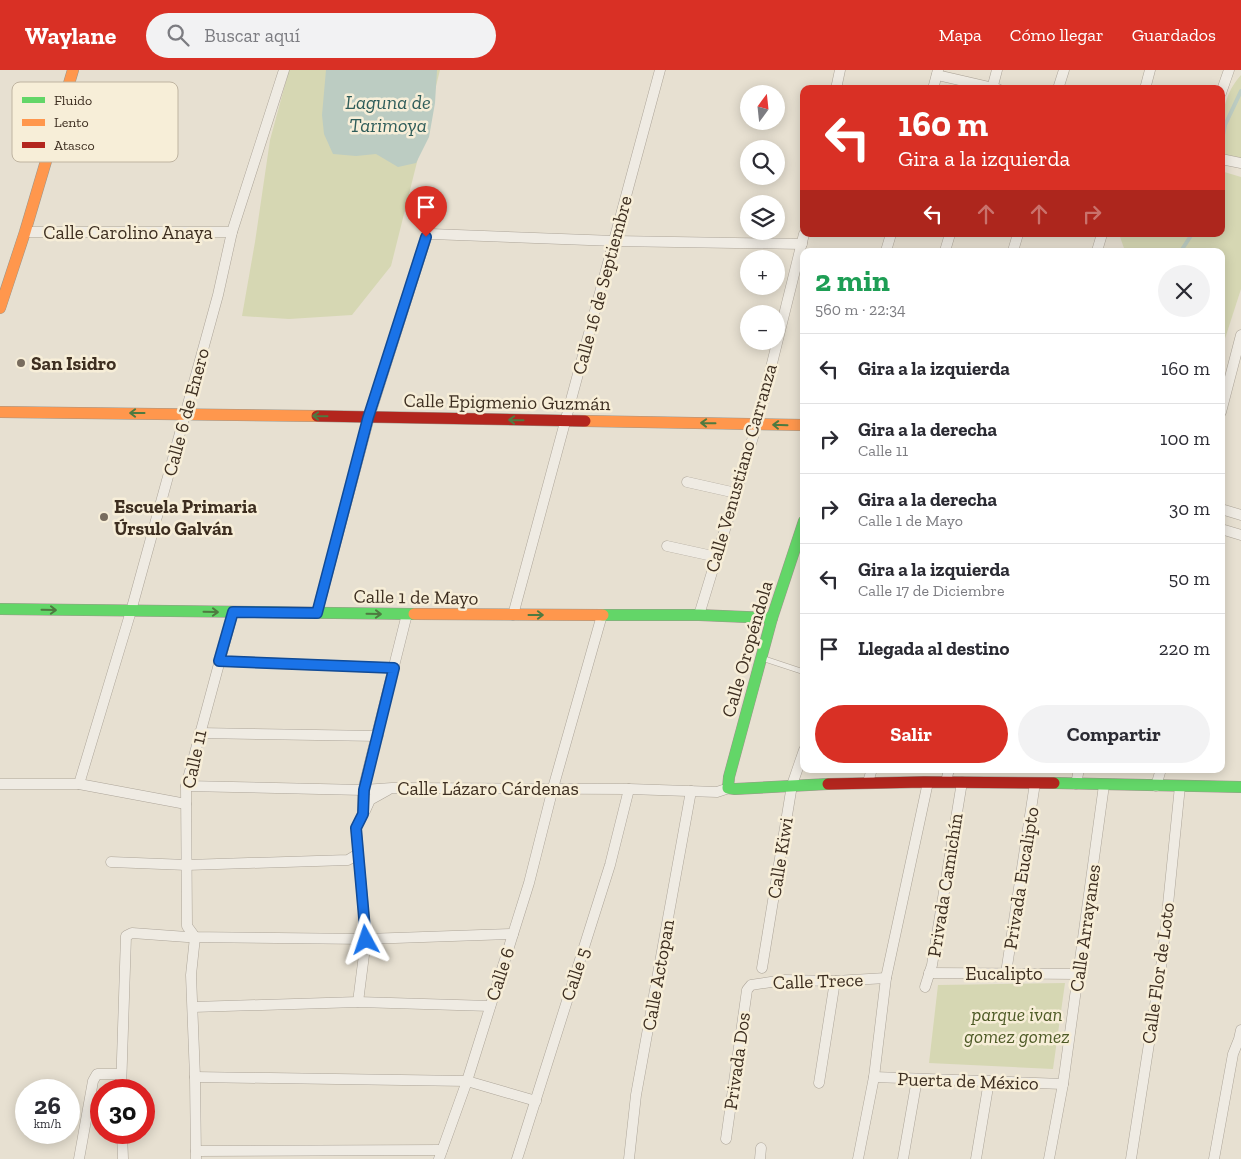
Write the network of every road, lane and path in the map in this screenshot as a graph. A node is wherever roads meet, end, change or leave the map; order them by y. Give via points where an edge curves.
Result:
1 (73, 70) edge
2 (284, 70) edge
3 (660, 70) edge
4 (840, 70) edge
5 (998, 70) edge
6 (1064, 70) edge
7 (1150, 70) edge
8 (1229, 70) edge
9 (938, 73) edge
10 (69, 82) edge
11 (837, 85) edge
12 (934, 85) edge
13 (983, 85) edge
14 (995, 85) edge
15 (1059, 85) edge
16 (1146, 85) edge
17 (1224, 85) edge
18 (46, 162) edge
19 (25, 232) junction
20 (232, 232) junction
21 (803, 239) edge
22 (615, 240) junction
23 (800, 251) edge
24 (0, 308) edge
25 (1240, 339) edge
26 (1225, 397) edge
27 (0, 412) edge
28 (186, 413) junction
29 (368, 418) junction
30 (565, 421) junction
31 (756, 424) junction
32 (800, 425) edge
33 (687, 482) dead end
34 (736, 493) junction
35 (1225, 510) edge
36 (1241, 515) edge
37 (1225, 530) edge
38 (800, 533) edge
39 (1241, 535) edge
40 (667, 546) dead end
41 (717, 557) junction
42 (0, 609) edge
43 (131, 611) junction
44 (233, 612) junction
45 (317, 613) junction
46 (407, 614) junction
47 (699, 614) junction
48 (513, 615) junction
49 (602, 615) junction
50 (772, 618) junction
51 (762, 658) junction
52 (219, 661) junction
53 (394, 668) junction
54 (800, 671) edge
55 (199, 733) junction
56 (378, 736) junction
57 (800, 762) edge
58 (871, 773) edge
59 (948, 773) edge
60 (1078, 773) edge
61 (1160, 773) edge
62 (868, 782) junction
63 (928, 782) junction
64 (946, 782) junction
65 (962, 782) junction
66 (1035, 783) junction
67 (0, 784) edge
68 (79, 784) junction
69 (1076, 784) junction
70 (792, 785) junction
71 (1104, 785) junction
72 (186, 786) junction
73 (1156, 786) junction
74 (1180, 786) junction
75 (728, 787) junction
76 (1241, 787) edge
77 (392, 788) junction
78 (553, 788) junction
79 (629, 788) junction
80 (364, 790) junction
81 (691, 791) junction
82 (186, 804) junction
83 (363, 814) junction
84 (358, 854) junction
85 (111, 862) dead end
86 (187, 865) junction
87 (187, 926) junction
88 (512, 934) junction
89 (181, 937) junction
90 (195, 937) junction
91 (366, 940) junction
92 (762, 968) dead end
93 (929, 973) junction
94 (1006, 973) junction
95 (1078, 974) junction
96 (886, 978) junction
97 (835, 981) junction
98 (751, 985) joint
99 (925, 988) dead end
100 (358, 1002) junction
101 (490, 1006) junction
102 (193, 1007) junction
103 (1241, 1030) edge
104 (120, 1074) junction
105 (195, 1077) junction
106 (874, 1077) junction
107 (120, 1079) edge
108 (917, 1079) junction
109 (467, 1081) junction
110 (819, 1082) dead end
111 (989, 1082) junction
112 (1063, 1084) junction
113 (536, 1101) junction
114 (726, 1139) dead end
115 (122, 1144) edge
116 (761, 1148) dead end
117 (441, 1154) edge
118 (196, 1155) edge
119 (78, 1159) edge
120 (123, 1159) edge
121 (517, 1159) edge
122 (629, 1159) edge
123 (760, 1159) edge
124 (858, 1159) edge
125 (903, 1159) edge
126 (976, 1159) edge
127 (1049, 1159) edge
128 (1131, 1159) edge
129 (1214, 1159) edge

1 - 10 street
2 - 20 street, Calle 6 de Enero
3 - 22 street, Calle 16 de Septiembre
4 - 11 street
5 - 14 street
6 - 15 street
7 - 16 street
8 - 17 street
9 - 12 street
9 - 13 street
18 - 19 street
19 - 20 street, Calle Carolino Anaya
19 - 24 street
20 - 28 street, Calle 6 de Enero
21 - 22 street
22 - 29 street via 429,234
22 - 30 street, Calle 16 de Septiembre
23 - 31 street, Calle Venustiano Carranza
25 - 26 street
28 -> 27 street, Calle Epigmenio Guzmán
29 -> 28 street, Calle Epigmenio Guzmán
28 - 43 street, Calle 6 de Enero
30 -> 29 street, Calle Epigmenio Guzmán
29 - 45 street
31 -> 30 street, Calle Epigmenio Guzmán
30 - 48 street, Calle 16 de Septiembre
32 -> 31 street, Calle Epigmenio Guzmán
31 - 34 street, Calle Venustiano Carranza
33 - 34 street
34 - 41 street, Calle Venustiano Carranza
35 - 36 street
37 - 39 street
38 - 50 street, Calle Oropéndola
40 - 41 street
41 - 47 street, Calle Venustiano Carranza
42 -> 43 street, Calle 1 de Mayo
43 -> 44 street, Calle 1 de Mayo
43 - 68 street, Calle 6 de Enero
44 - 45 street, Calle 1 de Mayo
44 - 52 street, Calle 11
45 -> 46 street, Calle 1 de Mayo
46 - 48 street, Calle 1 de Mayo
46 - 53 street
47 - 49 street, Calle 1 de Mayo
47 - 50 street, Calle 1 de Mayo
48 -> 49 street, Calle 1 de Mayo
49 - 78 street, Calle 6
50 - 51 street, Calle Oropéndola
51 - 54 lane
51 - 75 street, Calle Oropéndola
52 - 53 street
52 - 55 street, Calle 11
53 - 56 street
55 - 56 street
55 - 72 street, Calle 11
56 - 80 street
57 - 70 street, Calle Kiwi
58 - 62 street
59 - 64 street
60 - 69 street
61 - 73 street
62 - 63 street
62 - 70 street
63 - 64 street
63 - 96 street
64 - 65 street
65 - 66 street
65 - 93 street, Privada Camichín
66 - 69 street
66 - 94 street, Privada Eucalipto
67 - 68 street
68 - 82 street
69 - 71 street
70 - 75 street
70 - 92 street, Calle Kiwi
71 - 73 street
71 - 95 street, Calle Arrayanes
72 - 80 street, Calle Lázaro Cárdenas
72 - 82 street, Calle 11
73 - 74 street
74 - 76 street
74 - 128 street, Calle Flor de Loto via 1163,954
75 - 81 street, Calle Lázaro Cárdenas via 717,792
77 - 78 street, Calle Lázaro Cárdenas
77 - 80 street, Calle Lázaro Cárdenas
77 - 83 street via 370,800
78 - 79 street, Calle Lázaro Cárdenas
78 - 88 street, Calle 6 via 529,883
79 - 81 street, Calle Lázaro Cárdenas
79 - 113 street, Calle 5 via 610,865
80 - 83 street
81 - 122 street, Calle Actopan via 636,1094
82 - 86 street, Calle 11
83 - 84 street via 356,828
84 - 86 street via 348,860
84 - 91 street
85 - 86 street
86 - 87 street, Calle 11
87 - 89 street
87 - 90 street
88 - 91 street
88 - 101 street, Calle 6
89 - 90 street
89 - 104 street via 132,933 126,936
90 - 91 street
90 - 102 street via 191,975
91 - 100 street
93 - 94 street, Eucalipto
93 - 99 street, Privada Camichín
94 - 95 street, Eucalipto
95 - 112 street, Calle Arrayanes
96 - 97 street, Calle Trece
96 - 106 street
97 - 98 street, Calle Trece via 784,980
97 - 110 street
98 - 114 street, Privada Dos via 747,990
100 - 101 street
100 - 102 street
101 - 109 street, Calle 6
102 - 105 street
103 - 129 street via 1233,1054
104 - 107 street
104 - 119 street via 97,1074 93,1081
105 - 109 street
105 - 118 street
106 - 108 street, Puerta de México
106 - 124 street
108 - 111 street, Puerta de México
108 - 125 street
109 - 113 street
109 - 117 street, Calle 6
111 - 112 street, Puerta de México
111 - 126 street
112 - 127 street, Calle Arrayanes
113 - 121 street, Calle 5
115 - 120 street
116 - 123 street
117 - 118 street

